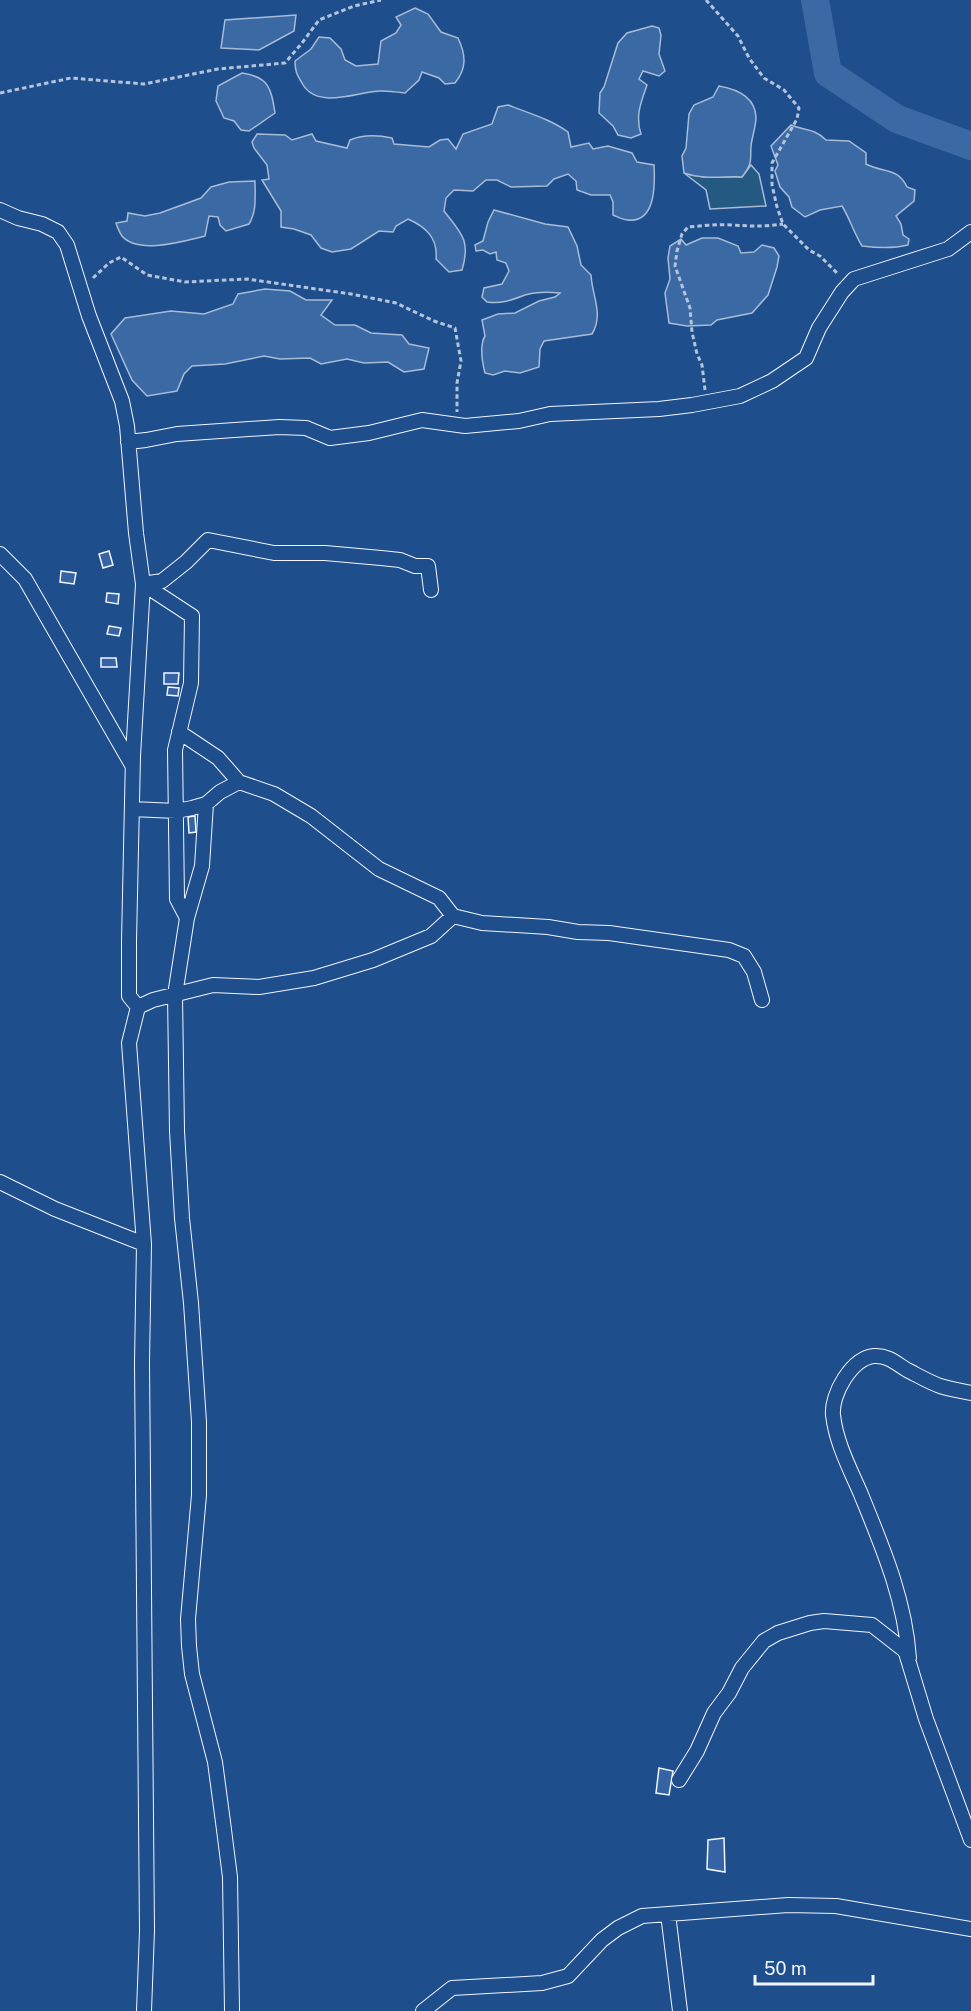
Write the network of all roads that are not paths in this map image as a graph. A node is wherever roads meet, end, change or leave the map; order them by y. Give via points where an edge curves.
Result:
1 (0, 210) edge
2 (971, 232) edge
3 (128, 442) junction
4 (0, 554) edge
5 (143, 584) junction
6 (431, 590) dead end
7 (179, 732) junction
8 (133, 766) junction
9 (239, 782) junction
10 (206, 804) junction
11 (132, 809) junction
12 (176, 811) junction
13 (453, 916) junction
14 (187, 918) junction
15 (175, 994) junction
16 (762, 1000) dead end
17 (138, 1007) junction
18 (0, 1182) edge
19 (144, 1244) junction
20 (971, 1393) edge
21 (909, 1663) junction
22 (679, 1779) dead end
23 (971, 1840) edge
24 (668, 1914) junction
25 (971, 1929) edge
26 (144, 2011) edge
27 (232, 2011) edge
28 (423, 2011) edge
29 (680, 2011) edge

1 - 3 street via 58,232 67,245 122,401
2 - 3 street via 948,249 854,279 819,328 806,358 740,396 659,409 550,414 465,426 422,420 369,434 330,438 306,428 279,427 177,434
3 - 5 street
4 - 8 street via 25,579
5 - 6 street via 162,581 208,540 274,553 325,553 428,566
5 - 7 street via 192,616 191,683
5 - 8 street
7 - 9 street via 218,758
7 - 12 street
8 - 11 street
9 - 10 street
9 - 13 street via 274,794 311,816 379,869 439,898
10 - 12 street
10 - 14 street via 202,866
11 - 12 street
11 - 17 street via 129,996
12 - 14 street via 177,899
13 - 15 street via 431,936 314,978 259,987 213,985
13 - 16 street via 482,923 609,933 729,950 744,956 754,972
14 - 15 street
15 - 17 street
15 - 27 street via 178,1163 199,1422 199,1495 189,1646 192,1674 215,1762 225,1833 230,1877
17 - 19 street via 129,1043
18 - 19 street via 55,1209
19 - 26 street via 147,1919
20 - 21 street via 941,1386 894,1360 875,1356 862,1360 842,1379 832,1412 839,1443 899,1593
21 - 22 street via 904,1650 872,1625 818,1621 778,1634 758,1647 742,1668
21 - 23 street
24 - 25 street via 788,1905 836,1906
24 - 28 street via 642,1916 618,1928 568,1976 542,1983 452,1988
24 - 29 street

